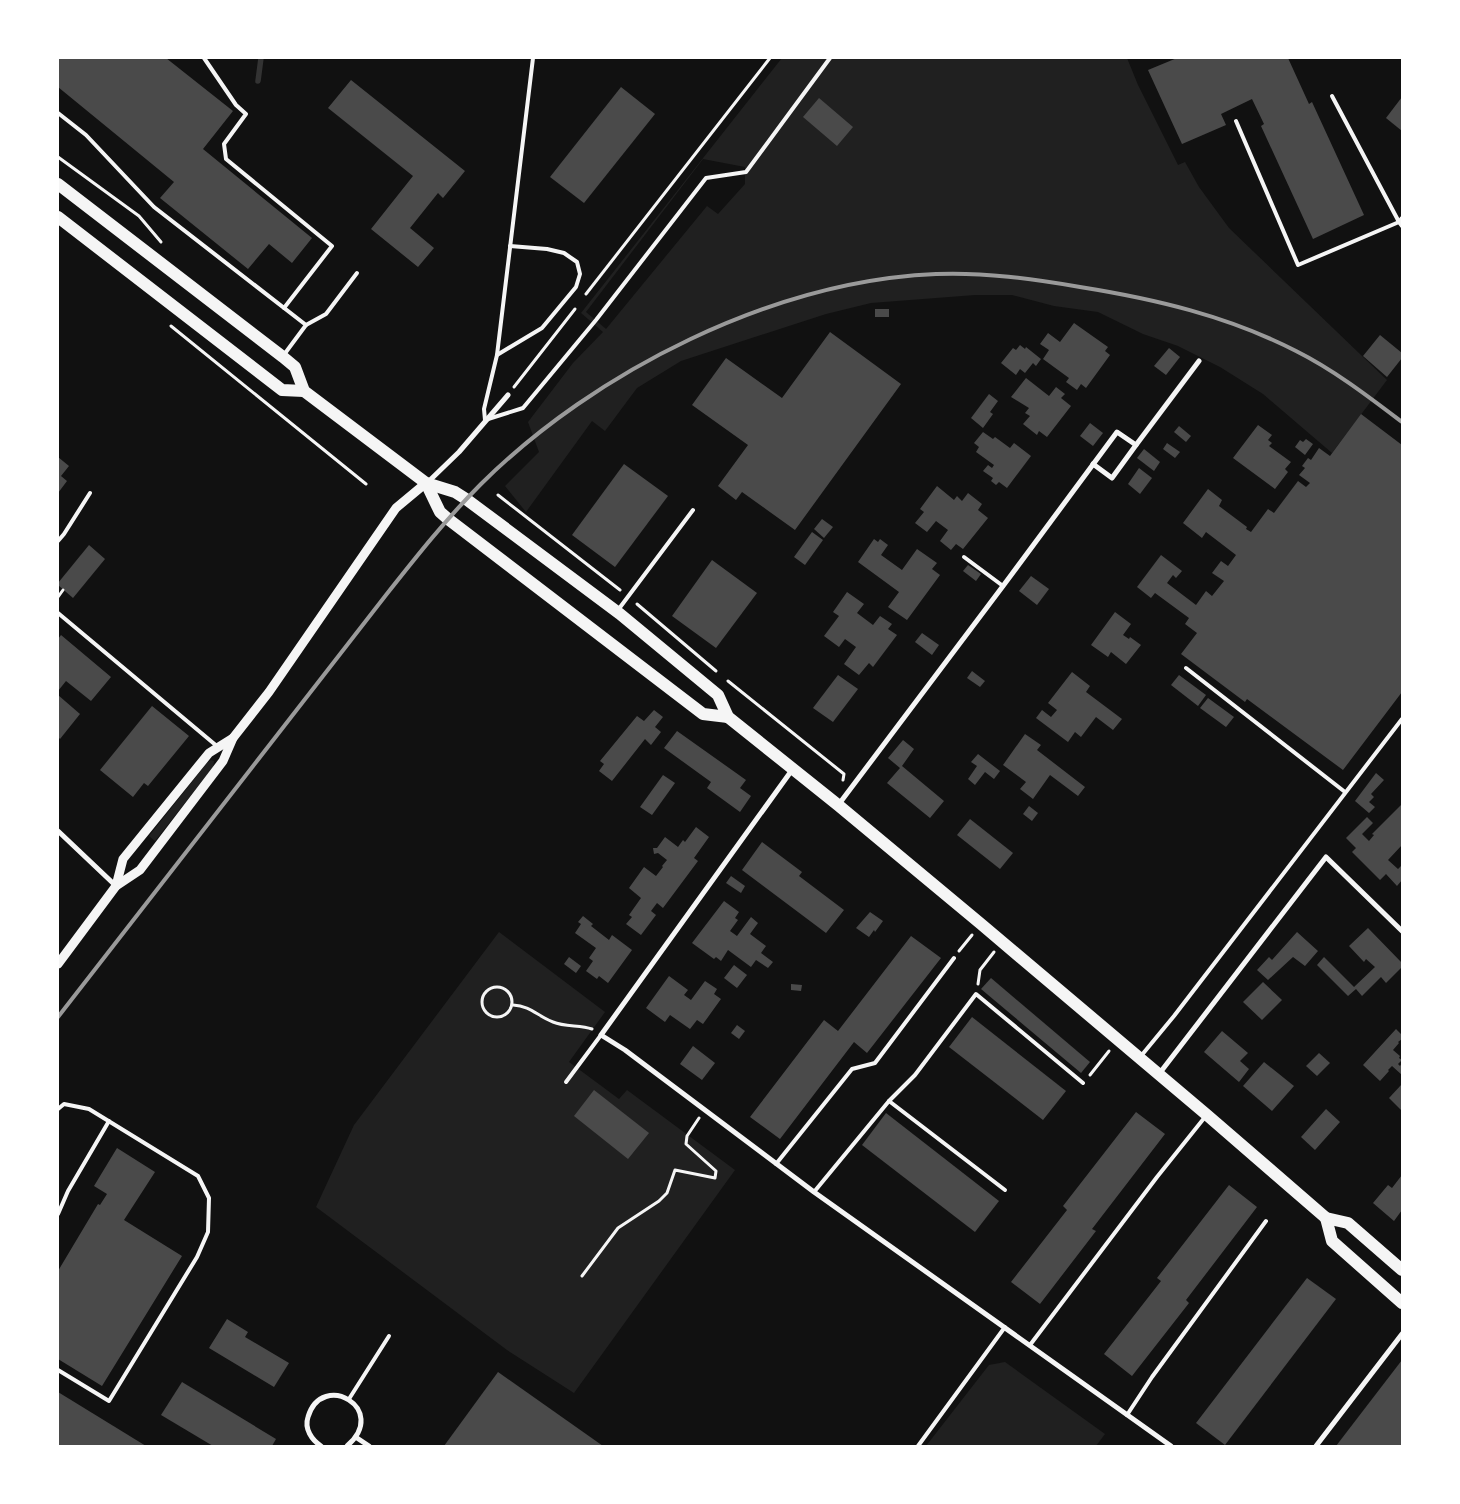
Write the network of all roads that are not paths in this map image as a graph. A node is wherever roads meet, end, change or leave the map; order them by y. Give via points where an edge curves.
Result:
1 (204, 58) edge
2 (533, 58) edge
3 (830, 58) edge
4 (1332, 96) dead end
5 (58, 113) edge
6 (1236, 121) dead end
7 (58, 184) edge
8 (58, 217) edge
9 (1402, 218) edge
10 (1401, 224) edge
11 (510, 246) junction
12 (357, 273) dead end
13 (284, 308) junction
14 (306, 325) junction
15 (497, 355) junction
16 (283, 357) junction
17 (1199, 361) dead end
18 (304, 391) junction
19 (508, 395) road end
20 (485, 420) junction
21 (1136, 445) junction
22 (1093, 464) junction
23 (426, 483) junction
24 (90, 493) dead end
25 (693, 510) dead end
26 (58, 541) edge
27 (964, 557) dead end
28 (1003, 586) junction
29 (617, 612) junction
30 (58, 613) edge
31 (1186, 668) dead end
32 (728, 716) junction
33 (1402, 719) edge
34 (233, 738) junction
35 (218, 747) junction
36 (792, 769) junction
37 (1345, 792) junction
38 (838, 805) junction
39 (58, 831) edge
40 (116, 886) junction
41 (1402, 931) edge
42 (954, 958) road end
43 (58, 964) edge
44 (601, 1035) junction
45 (1140, 1057) junction
46 (1159, 1075) junction
47 (566, 1082) dead end
48 (1083, 1083) road end
49 (889, 1101) junction
50 (58, 1109) edge
51 (1207, 1115) junction
52 (109, 1121) junction
53 (776, 1164) junction
54 (1005, 1190) dead end
55 (814, 1192) junction
56 (58, 1214) edge
57 (1326, 1218) junction
58 (1266, 1221) dead end
59 (1402, 1270) edge
60 (1402, 1303) edge
61 (1005, 1327) junction
62 (1402, 1334) edge
63 (389, 1336) dead end
64 (1030, 1345) junction
65 (58, 1370) edge
66 (349, 1399) junction
67 (1128, 1415) junction
68 (357, 1438) junction
69 (320, 1446) edge
70 (347, 1446) edge
71 (368, 1446) edge
72 (918, 1446) edge
73 (1171, 1446) edge
74 (1316, 1446) edge

1 - 13 lane via 236,105 246,114 224,144 226,159 332,246
2 - 11 lane
3 - 20 lane via 746,172 706,178 523,408
4 - 10 lane
5 - 13 lane via 86,134 154,206
6 - 10 lane via 1298,265
7 - 16 main road
8 - 18 main road via 282,390
9 - 10 lane
11 - 15 lane
11 - 15 lane via 564,254 576,262 580,274 576,287 542,328
12 - 14 lane via 326,314
13 - 14 lane
14 - 16 lane
15 - 20 lane via 484,409
16 - 18 main road via 295,367
17 - 21 street
18 - 23 main road
19 - 20 street
20 - 23 street via 459,452
21 - 22 street via 1116,432
21 - 22 street via 1112,478
22 - 28 street
23 - 29 main road via 466,499
23 - 32 main road via 440,512 455,524 703,714
23 - 34 street via 396,508
24 - 26 lane
25 - 29 lane
27 - 28 lane
28 - 38 street
29 - 32 main road via 718,695
30 - 35 lane
31 - 37 lane
32 - 36 main road
33 - 37 lane
34 - 35 street
34 - 40 street via 223,761 140,870
35 - 40 street via 209,753 124,859
36 - 38 main road
36 - 44 street
37 - 45 lane
38 - 45 main road
39 - 40 street
40 - 43 street
41 - 46 street via 1326,857
42 - 53 lane via 875,1063 852,1069
44 - 47 lane
44 - 53 street
45 - 46 main road
46 - 51 main road
48 - 49 lane via 976,994 915,1075
49 - 54 lane
49 - 55 lane
50 - 52 lane via 64,1104 89,1110
51 - 57 main road
51 - 64 lane
52 - 56 lane
52 - 65 lane via 198,1176 209,1198 208,1232 197,1257 109,1401
53 - 55 street
55 - 61 street
57 - 59 main road via 1348,1223
57 - 60 main road via 1332,1241
58 - 67 lane
61 - 64 street
61 - 72 lane
62 - 74 street
63 - 66 lane
64 - 67 street
66 - 68 street via 359,1410 362,1424
66 - 69 street via 335,1395 321,1398 310,1408 306,1422 310,1436
67 - 73 street
68 - 70 street
68 - 71 street

